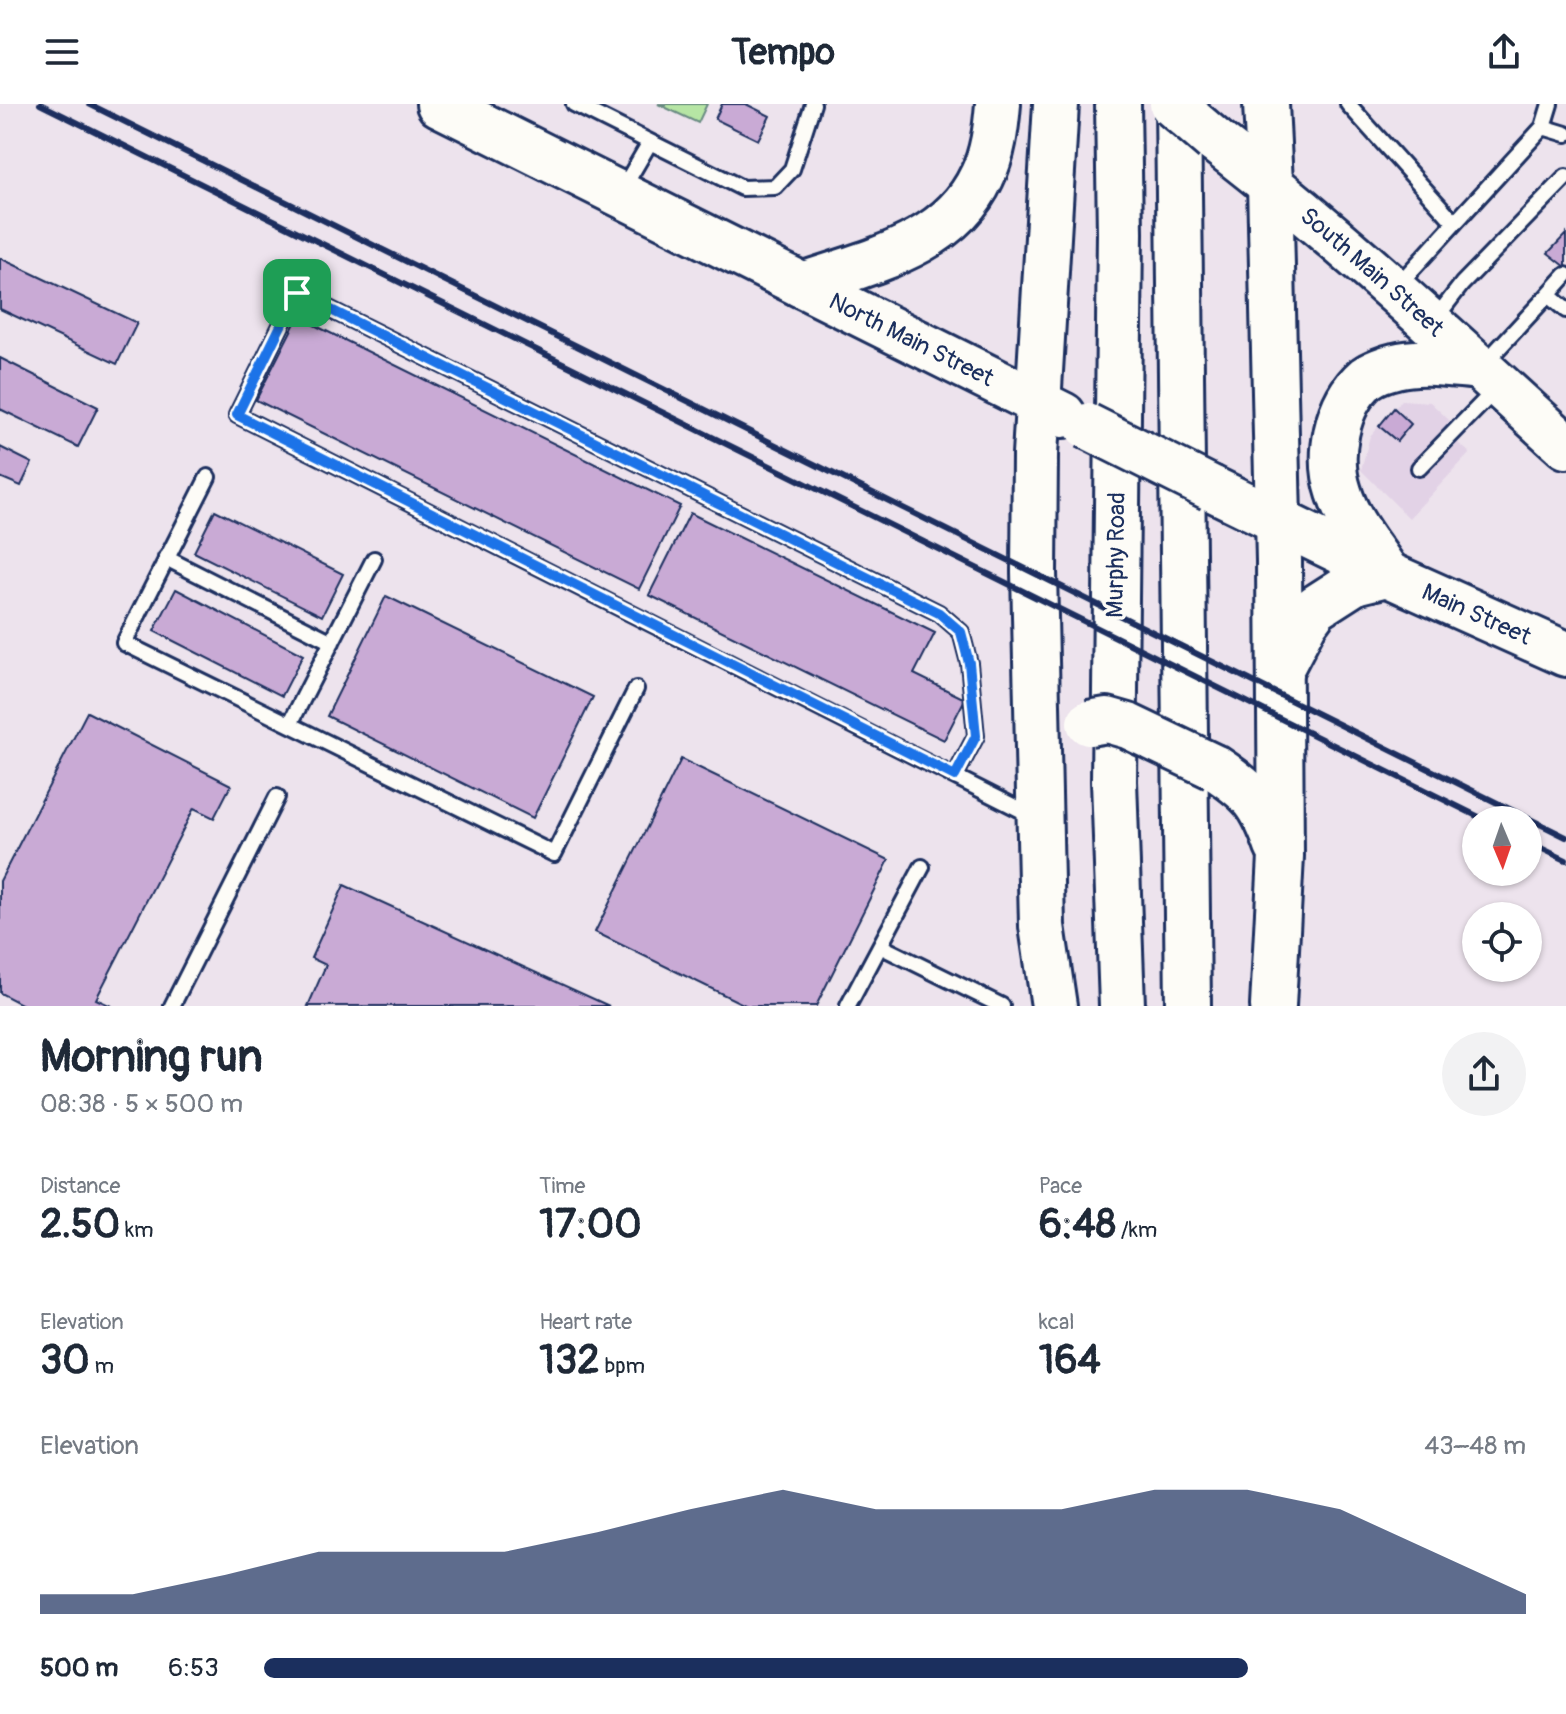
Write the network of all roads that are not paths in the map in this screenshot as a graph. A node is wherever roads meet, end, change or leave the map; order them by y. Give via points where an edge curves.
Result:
1 (439, 104) edge
2 (574, 104) edge
3 (813, 104) edge
4 (998, 104) edge
5 (1056, 104) edge
6 (1118, 104) edge
7 (1172, 104) edge
8 (1178, 104) edge
9 (1266, 104) edge
10 (1348, 104) edge
11 (1550, 104) edge
12 (1543, 127) junction
13 (1566, 134) edge
14 (650, 142) junction
15 (1566, 177) edge
16 (1270, 183) junction
17 (619, 195) junction
18 (1455, 223) junction
19 (1566, 275) edge
20 (802, 285) junction
21 (1394, 289) junction
22 (1548, 295) junction
23 (1566, 310) edge
24 (1432, 323) junction
25 (1490, 376) junction
26 (1038, 403) junction
27 (1566, 446) edge
28 (1419, 468) dead end
29 (208, 477) dead end
30 (1279, 520) junction
31 (166, 558) junction
32 (374, 559) dead end
33 (1387, 574) junction
34 (332, 642) junction
35 (1566, 654) edge
36 (1280, 672) junction
37 (636, 689) dead end
38 (290, 724) junction
39 (1038, 766) junction
40 (955, 776) junction
41 (277, 797) dead end
42 (1039, 819) junction
43 (1281, 856) junction
44 (922, 867) dead end
45 (880, 946) junction
46 (172, 1006) edge
47 (848, 1006) edge
48 (1002, 1006) edge
49 (1054, 1006) edge
50 (1122, 1006) edge
51 (1188, 1006) edge
52 (1273, 1006) edge

1 - 17 main road, North Main Street
2 - 14 lane
3 - 14 lane via 792,169 775,187 742,188
4 - 20 main road via 982,177 957,215 927,238
5 - 26 main road
6 - 50 main road, Murphy Road via 1114,781
7 - 16 main road, South Main Street, bridge
8 - 51 main road
9 - 16 main road
10 - 18 lane
11 - 12 lane
12 - 13 lane
12 - 18 lane
14 - 17 lane
15 - 24 lane via 1462,284
16 - 21 main road, South Main Street
16 - 30 main road
17 - 20 main road, North Main Street
18 - 21 lane
19 - 22 lane
20 - 26 main road, North Main Street
21 - 24 main road, South Main Street
22 - 23 lane
22 - 25 lane
24 - 25 main road, South Main Street
25 - 27 main road, South Main Street
25 - 28 lane
25 - 33 main road via 1425,363 1394,366 1368,376 1350,397 1337,428 1338,491
26 - 30 main road, North Main Street, bridge
26 - 39 main road
29 - 31 lane
30 - 33 main road, North Main Street
30 - 36 main road
31 - 34 lane
31 - 38 lane via 124,643
32 - 34 lane
33 - 35 main road, Main Street
33 - 36 main road via 1355,582 1316,607
34 - 38 lane
36 - 43 main road
37 - 38 lane via 554,854
39 - 42 main road
39 - 43 main road, bridge via 1069,733 1089,723 1107,720 1128,726 1235,781 1268,820
40 - 40 lane via 237,415 297,293 939,613 961,632 969,663 976,736
40 - 42 lane
41 - 46 lane
42 - 49 main road via 1042,926
43 - 52 main road
44 - 45 lane
45 - 47 lane
45 - 48 lane

